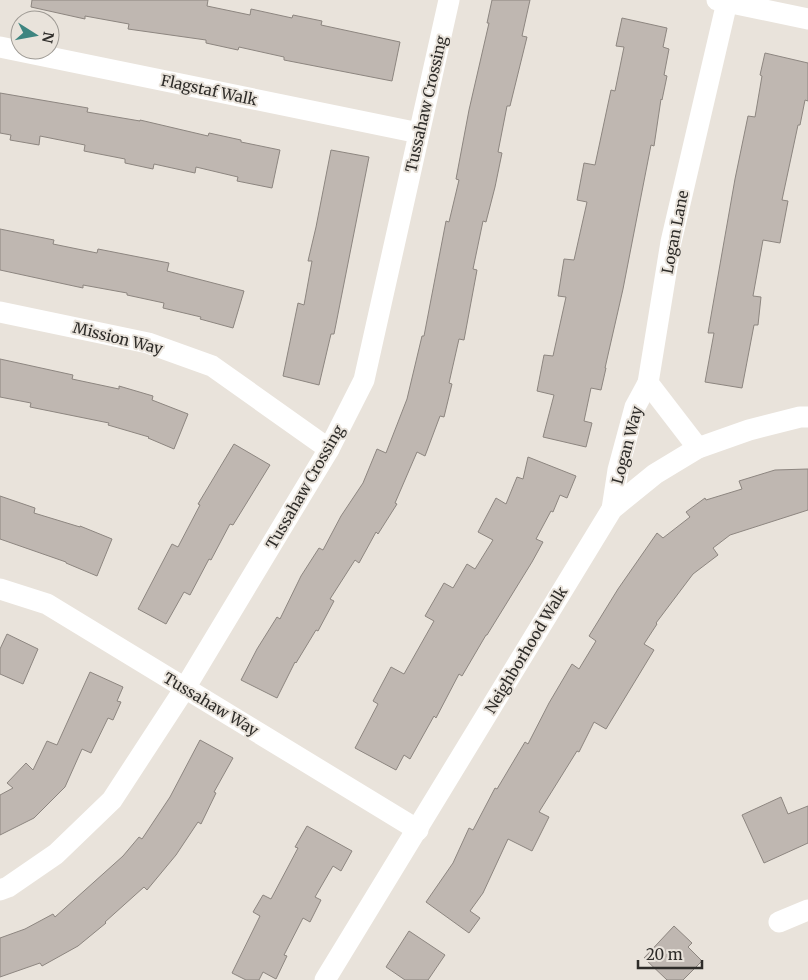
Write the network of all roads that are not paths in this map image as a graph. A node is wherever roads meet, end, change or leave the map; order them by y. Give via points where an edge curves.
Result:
1 (449, 0) edge
2 (722, 1) edge
3 (808, 18) edge
4 (0, 47) edge
5 (419, 133) junction
6 (0, 312) edge
7 (648, 383) junction
8 (808, 417) edge
9 (698, 448) junction
10 (329, 449) junction
11 (612, 509) junction
12 (0, 589) edge
13 (185, 688) junction
14 (418, 830) junction
15 (0, 890) edge
16 (808, 910) edge
17 (779, 922) dead end
18 (325, 980) edge

1 - 5 street, Tussahaw Crossing
2 - 3 street
2 - 7 street, Logan Lane via 671,242
4 - 5 street, Flagstaf Walk
5 - 10 street, Tussahaw Crossing via 364,380
6 - 10 street, Mission Way via 148,343 212,366
7 - 9 street
7 - 11 street, Logan Way via 635,407 618,470
8 - 9 street, Neighborhood Walk via 749,430
9 - 11 street, Neighborhood Walk via 655,474
10 - 13 street, Tussahaw Crossing
11 - 14 street, Neighborhood Walk
12 - 13 street, Tussahaw Way via 47,604
13 - 14 street, Tussahaw Way
13 - 15 street, Tussahaw Crossing via 112,800 56,854
14 - 18 street, Neighborhood Walk
16 - 17 street

